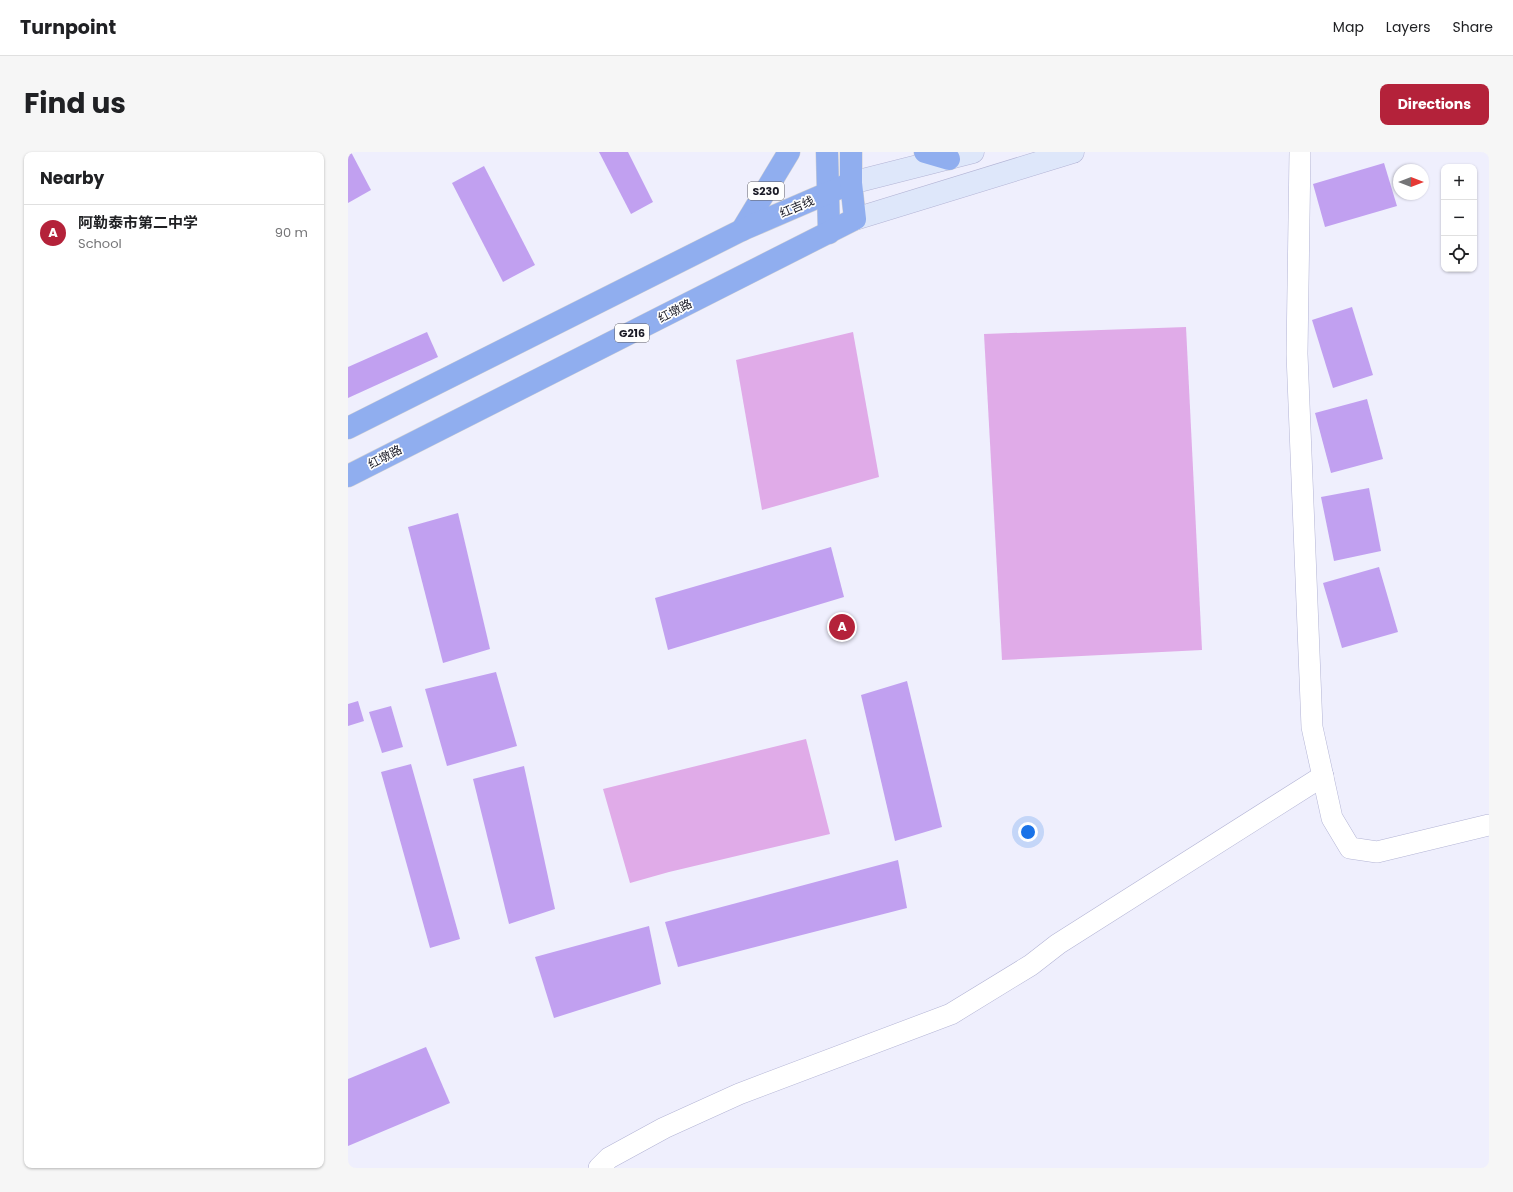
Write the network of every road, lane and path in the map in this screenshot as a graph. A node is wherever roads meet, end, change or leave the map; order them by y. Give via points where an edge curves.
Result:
1 (789, 152) edge
2 (827, 152) edge
3 (850, 152) edge
4 (925, 152) edge
5 (973, 152) edge
6 (1073, 152) edge
7 (1300, 152) edge
8 (949, 159) junction
9 (851, 182) junction
10 (828, 193) junction
11 (855, 219) junction
12 (742, 230) junction
13 (829, 233) junction
14 (348, 428) edge
15 (348, 476) edge
16 (1323, 776) junction
17 (1489, 825) edge
18 (599, 1168) edge

1 - 12 highway, S230
2 - 10 highway
3 - 9 highway
4 - 8 highway
5 - 8 main road
6 - 11 main road
7 - 16 street via 1297,354 1312,727
8 - 9 main road
9 - 10 highway, 红吉线
9 - 11 highway
10 - 12 highway, 红吉线
10 - 13 highway
11 - 13 highway, 红墩路 / G216
12 - 14 highway
13 - 15 highway, 红墩路 / G216
16 - 17 street via 1332,818 1350,848 1378,852
16 - 18 street via 951,1014 739,1094 664,1128 609,1158

